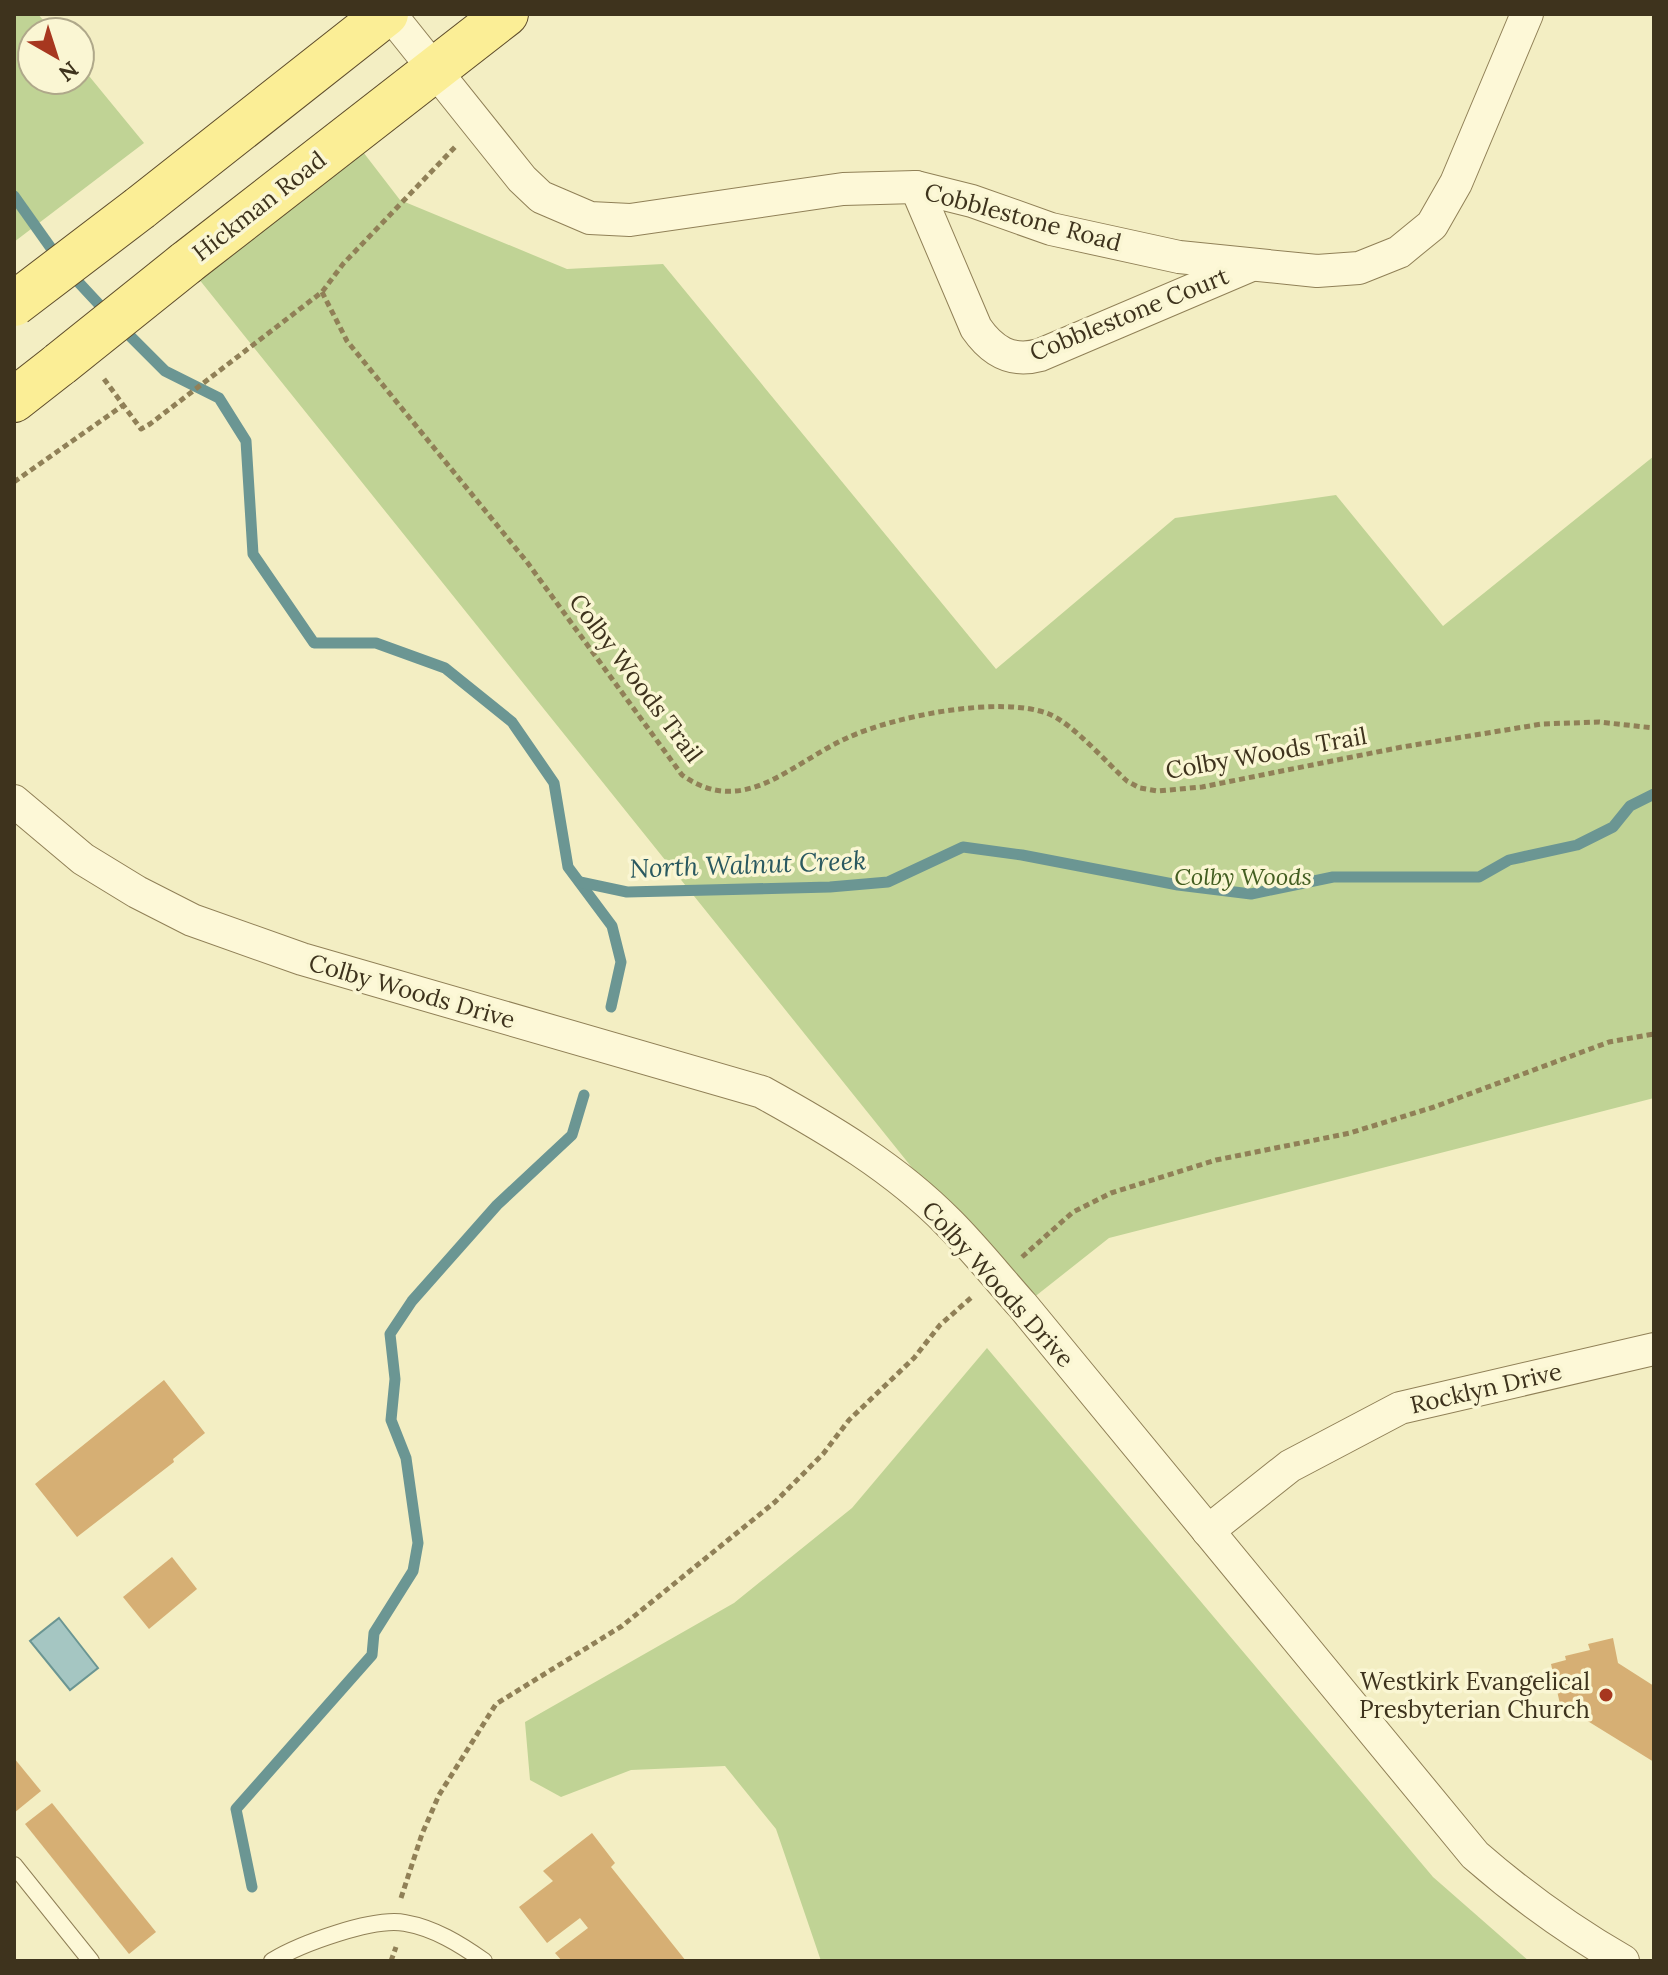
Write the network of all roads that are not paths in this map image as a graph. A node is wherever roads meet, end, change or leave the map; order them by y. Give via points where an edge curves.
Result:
1 (388, 14) edge
2 (506, 14) edge
3 (1527, 14) edge
4 (433, 71) junction
5 (916, 187) junction
6 (1253, 265) junction
7 (14, 304) edge
8 (14, 400) edge
9 (14, 801) edge
10 (1654, 1349) edge
11 (1208, 1531) junction
12 (14, 1865) edge
13 (91, 1961) edge
14 (272, 1961) edge
15 (484, 1961) edge
16 (1623, 1961) edge

1 - 4 street, Cobblestone Road
1 - 7 main road, bridge
2 - 4 main road, Hickman Road
3 - 6 street, Cobblestone Road via 1456,183 1432,225 1399,252 1359,268 1317,271
4 - 5 street, Cobblestone Road via 541,197 590,218 630,220 843,189
4 - 8 main road, Hickman Road, bridge
5 - 6 street, Cobblestone Road via 1051,229 1179,257
5 - 6 street, Cobblestone Court via 976,328 989,347 1008,357 1040,355
9 - 11 street, Colby Woods Drive via 83,859 192,920 302,959 762,1092 828,1129 891,1172 948,1222
10 - 11 street, Rocklyn Drive via 1400,1408 1290,1466
11 - 16 street, Colby Woods Drive via 1475,1855 1524,1898
12 - 13 lane
14 - 15 lane via 364,1927 403,1922 456,1941

